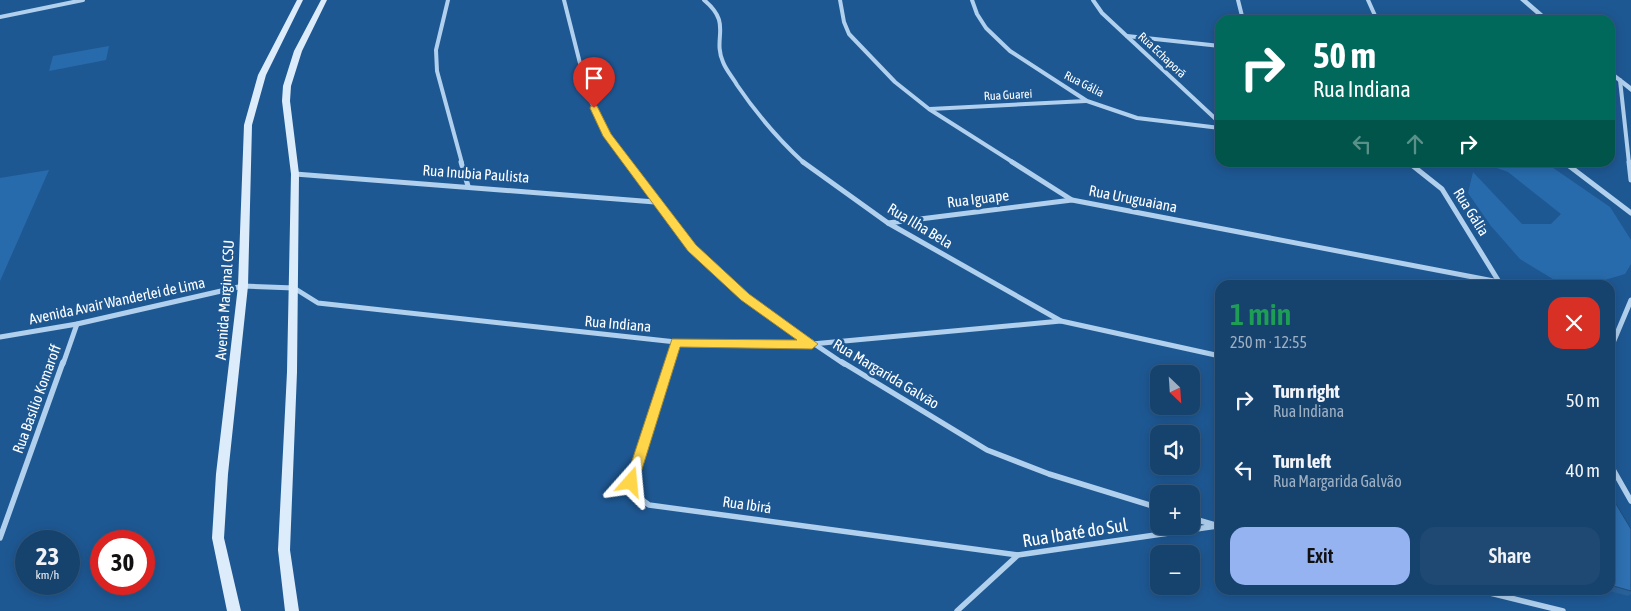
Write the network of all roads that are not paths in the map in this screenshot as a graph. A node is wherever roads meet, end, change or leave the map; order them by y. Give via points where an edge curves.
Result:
1 (83, 0) edge
2 (300, 0) edge
3 (324, 0) edge
4 (448, 0) edge
5 (564, 0) edge
6 (704, 0) edge
7 (840, 0) edge
8 (972, 0) edge
9 (1093, 0) edge
10 (1238, 0) edge
11 (1368, 0) edge
12 (1523, 0) edge
13 (1242, 15) edge
14 (1375, 15) edge
15 (1541, 15) edge
16 (0, 17) edge
17 (1127, 36) junction
18 (1215, 45) edge
19 (1615, 76) edge
20 (1620, 80) junction
21 (1631, 90) edge
22 (1087, 101) junction
23 (930, 109) junction
24 (1215, 118) edge
25 (1215, 127) edge
26 (1414, 167) edge
27 (1571, 167) edge
28 (295, 174) junction
29 (1631, 180) edge
30 (468, 186) junction
31 (1072, 200) junction
32 (655, 202) junction
33 (1631, 213) edge
34 (888, 223) junction
35 (1485, 280) edge
36 (1498, 280) edge
37 (243, 286) junction
38 (294, 288) junction
39 (1631, 300) edge
40 (1061, 321) junction
41 (77, 324) junction
42 (0, 337) edge
43 (1615, 338) edge
44 (676, 342) junction
45 (812, 344) junction
46 (1215, 355) edge
47 (1615, 473) edge
48 (1631, 501) edge
49 (1150, 505) edge
50 (1200, 521) edge
51 (1215, 525) edge
52 (1215, 526) edge
53 (0, 538) edge
54 (1018, 555) junction
55 (1498, 595) edge
56 (234, 611) edge
57 (292, 611) edge
58 (957, 611) edge
59 (1563, 611) edge

1 - 16 street
2 - 37 main road, Avenida Marginal CSU via 262,75 248,125
3 - 28 main road via 298,51 287,86
4 - 30 street via 436,50 438,70
5 - 32 street, Rua Margarida Galvão via 588,95 607,134
6 - 34 street, Rua Ilha Bela via 715,7 720,20 723,63 756,113 815,172
7 - 23 street, Rua Uruguaiana via 844,22 860,48 895,82
8 - 22 street, Rua Gália via 986,28 1010,51
9 - 17 street, Rua Echaporã
10 - 13 street
11 - 14 street
12 - 15 street
17 - 18 street
17 - 24 street, Rua Echaporã
19 - 20 street
20 - 21 street
20 - 29 street
22 - 23 street, Rua Guarei
22 - 25 street, Rua Gália via 1137,118
23 - 31 street, Rua Uruguaiana
26 - 36 street, Rua Gália via 1442,189
27 - 33 street
28 - 30 street, Rua Inubia Paulista
28 - 38 main road
30 - 32 street, Rua Inubia Paulista
31 - 34 street, Rua Iguape
31 - 35 street, Rua Uruguaiana
32 - 45 street, Rua Margarida Galvão via 692,248 745,297
34 - 40 street, Rua Ilha Bela
37 - 38 street, Avenida Avair Wanderlei de Lima
37 - 41 street, Avenida Avair Wanderlei de Lima
37 - 56 main road, Avenida Marginal CSU via 218,538
38 - 44 street, Rua Indiana via 318,304
38 - 57 main road via 284,550
39 - 43 street
40 - 45 street, Rua Indiana
40 - 46 street, Rua Ilha Bela
41 - 42 street, Avenida Avair Wanderlei de Lima
41 - 53 street, Rua Basílio Komaroff
44 - 45 street, Rua Indiana
44 - 54 street, Rua Ibirá via 631,482 632,491 642,502
45 - 49 street, Rua Margarida Galvão via 987,450 1049,474
47 - 48 street
50 - 51 street
52 - 54 street, Rua Ibaté do Sul
54 - 58 street, Rua Ibaté do Sul
55 - 59 street

